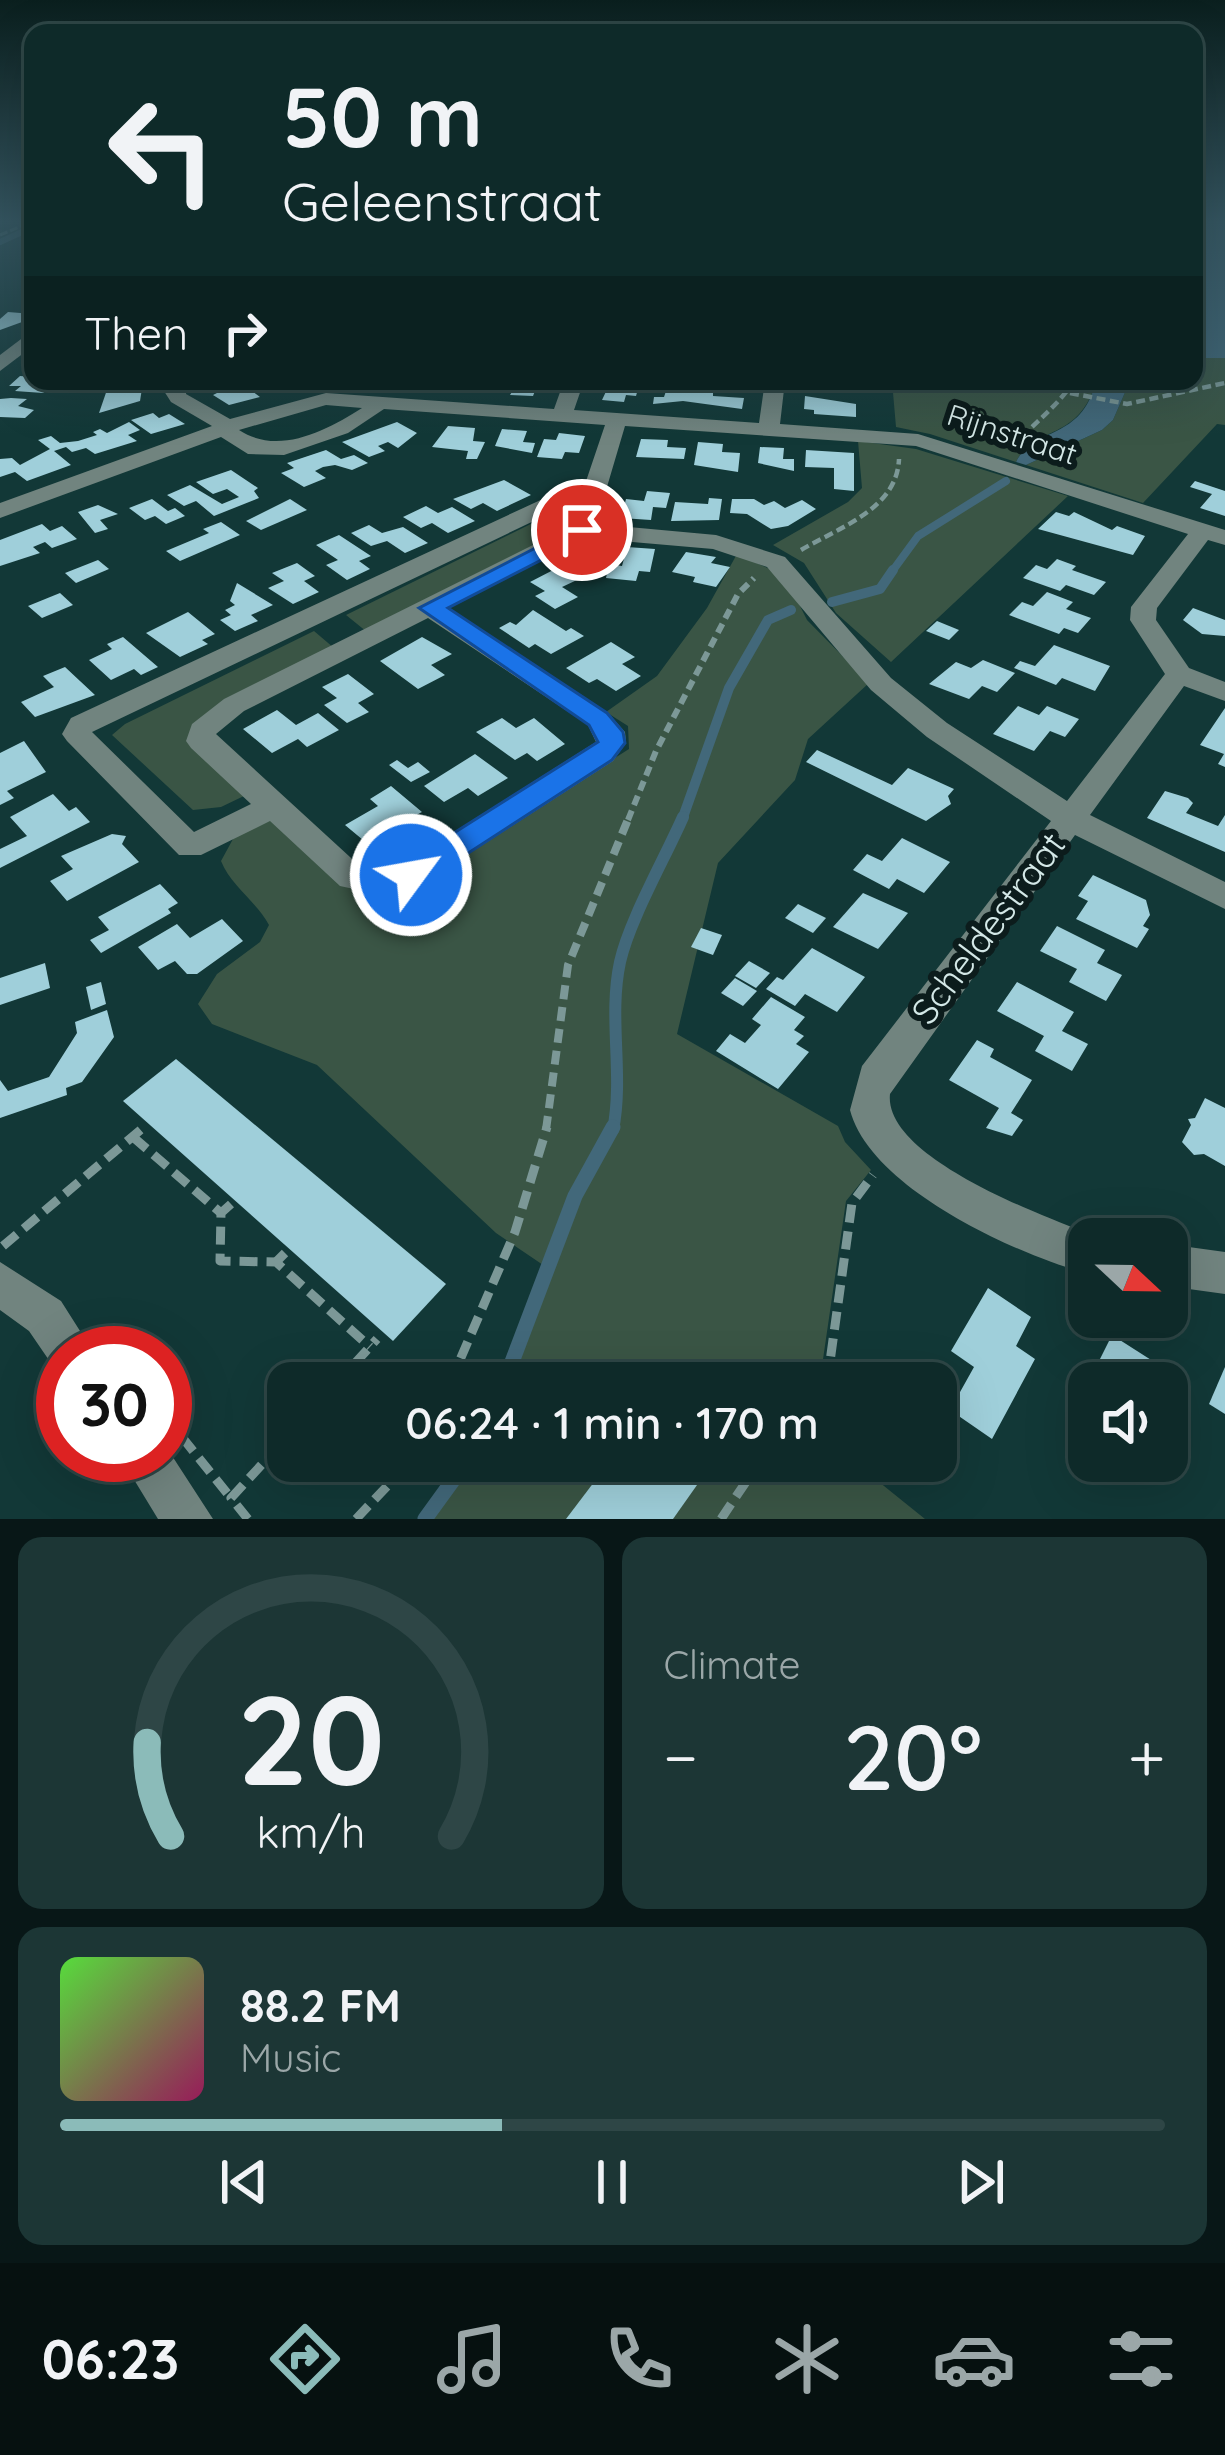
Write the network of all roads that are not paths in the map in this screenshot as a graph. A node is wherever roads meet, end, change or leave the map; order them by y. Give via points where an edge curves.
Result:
1 (24, 344) edge
2 (0, 364) edge
3 (173, 390) edge
4 (571, 390) edge
5 (774, 390) edge
6 (375, 395) edge
7 (562, 415) junction
8 (617, 419) junction
9 (226, 428) junction
10 (769, 429) junction
11 (0, 512) edge
12 (587, 516) junction
13 (1214, 535) edge
14 (431, 608) junction
15 (314, 617) junction
16 (355, 645) junction
17 (1179, 674) junction
18 (1225, 692) edge
19 (270, 808) junction
20 (1071, 819) junction
21 (1225, 897) edge
22 (1068, 1251) edge
23 (1188, 1268) edge
24 (1225, 1273) edge
25 (0, 1283) edge
26 (52, 1326) edge
27 (177, 1482) edge
28 (210, 1508) edge

1 - 2 street
3 - 9 street
4 - 7 street
5 - 10 street
6 - 7 street, Rijnstraat
6 - 9 street, Rijnstraat via 297,403
6 - 9 street via 369,417 288,448 260,450
7 - 8 street, Rijnstraat
8 - 10 street, Rijnstraat
8 - 12 street
9 - 11 street, Rijnstraat
10 - 13 street, Rijnstraat via 899,438
12 - 14 street
12 - 15 street via 555,502
12 - 20 street via 776,562 881,684 991,770
13 - 17 street via 1144,607 1143,620
14 - 16 street
14 - 19 street via 598,719 611,743 386,884 352,878
15 - 16 street
15 - 19 street via 81,725 77,734 190,847
16 - 19 street via 234,705 202,731 201,741
17 - 18 street
17 - 20 street, Scheldestraat
20 - 21 street
20 - 22 street, Scheldestraat via 867,1099 874,1125 894,1149 1028,1235
23 - 24 street
25 - 26 street
27 - 28 street

